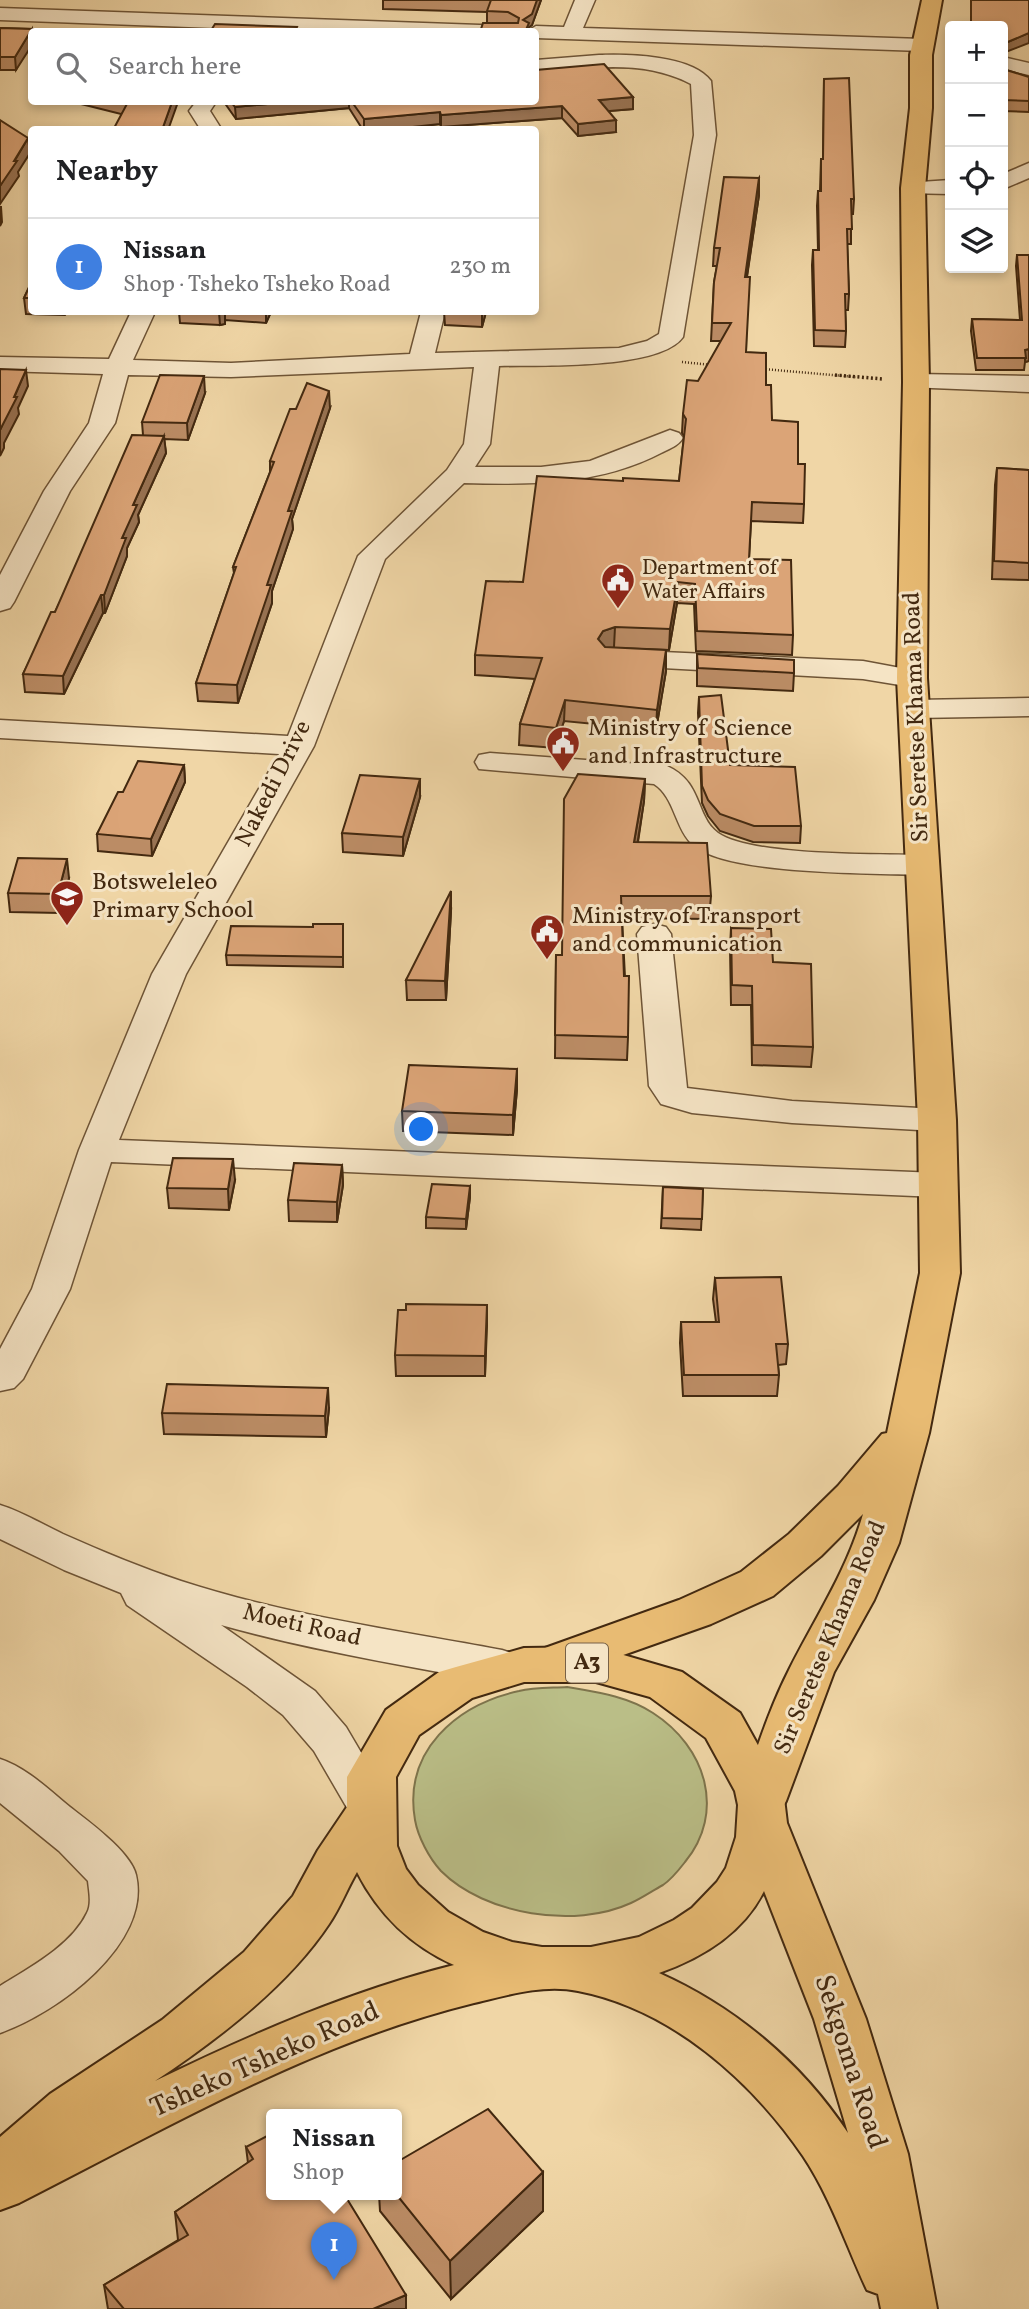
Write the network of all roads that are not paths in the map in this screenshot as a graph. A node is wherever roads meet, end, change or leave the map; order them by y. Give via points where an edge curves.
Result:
1 (585, 0) edge
2 (932, 0) edge
3 (0, 14) edge
4 (375, 28) edge
5 (539, 32) edge
6 (571, 33) junction
7 (928, 52) junction
8 (1008, 64) edge
9 (539, 66) edge
10 (1029, 69) edge
11 (204, 105) edge
12 (209, 126) edge
13 (1029, 170) edge
14 (1008, 180) edge
15 (945, 187) edge
16 (913, 188) junction
17 (142, 315) edge
18 (432, 315) edge
19 (488, 358) junction
20 (421, 361) junction
21 (0, 363) edge
22 (117, 368) junction
23 (916, 382) junction
24 (1029, 384) edge
25 (670, 438) dead end
26 (457, 475) junction
27 (0, 602) edge
28 (615, 659) edge
29 (912, 678) junction
30 (1029, 707) edge
31 (915, 709) junction
32 (0, 729) edge
33 (299, 746) junction
34 (490, 762) dead end
35 (921, 865) junction
36 (654, 934) dead end
37 (937, 1120) junction
38 (97, 1150) junction
39 (938, 1185) junction
40 (0, 1378) edge
41 (908, 1433) junction
42 (0, 1520) edge
43 (106, 1570) junction
44 (561, 1661) junction
45 (502, 1667) junction
46 (0, 1777) edge
47 (366, 1810) junction
48 (763, 1812) junction
49 (556, 1969) junction
50 (0, 2012) edge
51 (0, 2171) edge
52 (0, 2186) edge
53 (906, 2309) edge

1 - 6 street
2 - 7 main road, Sir Seretse Khama Road
3 - 4 street
5 - 6 street
6 - 7 street
7 - 16 main road, Sir Seretse Khama Road
8 - 10 street
9 - 19 street via 659,63 701,81 705,135 671,337 656,346 619,355
11 - 12 street via 199,111
13 - 14 street
15 - 16 street
16 - 23 main road, Sir Seretse Khama Road
17 - 22 street
18 - 20 street
19 - 20 street
19 - 26 street, Nakedi Drive via 477,443
20 - 22 street via 231,370
21 - 22 street
22 - 27 street via 102,423 57,491
23 - 24 street
23 - 29 main road, Sir Seretse Khama Road
25 - 26 street via 643,454 568,475
26 - 33 street, Nakedi Drive via 372,556
28 - 29 street via 863,670
29 - 31 main road, Sir Seretse Khama Road
30 - 31 street
31 - 35 main road, Sir Seretse Khama Road
32 - 33 street
33 - 38 street, Nakedi Drive via 169,974
34 - 35 street via 656,773 671,781 708,842 724,848 779,859
35 - 37 main road, Sir Seretse Khama Road
36 - 37 street via 667,1086 674,1096 692,1102 792,1112
37 - 39 main road, Sir Seretse Khama Road
38 - 39 street
38 - 40 street, Nakedi Drive via 51,1289 15,1359
39 - 41 main road, Sir Seretse Khama Road via 940,1273
41 - 44 main road, Sir Seretse Khama Road via 854,1497 757,1584
41 - 48 main road, Sir Seretse Khama Road via 877,1543 811,1672
42 - 43 street, Moeti Road via 40,1543
43 - 45 street, Moeti Road via 279,1624
43 - 47 street, Moeti Road via 299,1703 330,1739
44 - 45 main road, A3
44 - 48 main road, A3 via 609,1664 654,1678 695,1700 727,1728 751,1763
45 - 47 main road, A3 via 442,1693 395,1732 375,1764
46 - 50 street via 76,1838 112,1874 113,1911 93,1945
47 - 49 main road, A3 via 376,1862 400,1900 438,1933 487,1957
47 - 51 main road, Tsheko Tsheko Road / A3 via 312,1910 262,1967 181,2036 69,2110
48 - 49 main road, A3 via 752,1868 724,1908 682,1941 629,1962
48 - 53 main road, Sekgoma Road / A3 via 840,2019 881,2154
49 - 52 main road, Tsheko Tsheko Road / A3 via 391,2003 318,2031
49 - 53 main road, Sekgoma Road / A3 via 629,1982 689,2011 748,2056 794,2104 841,2170

